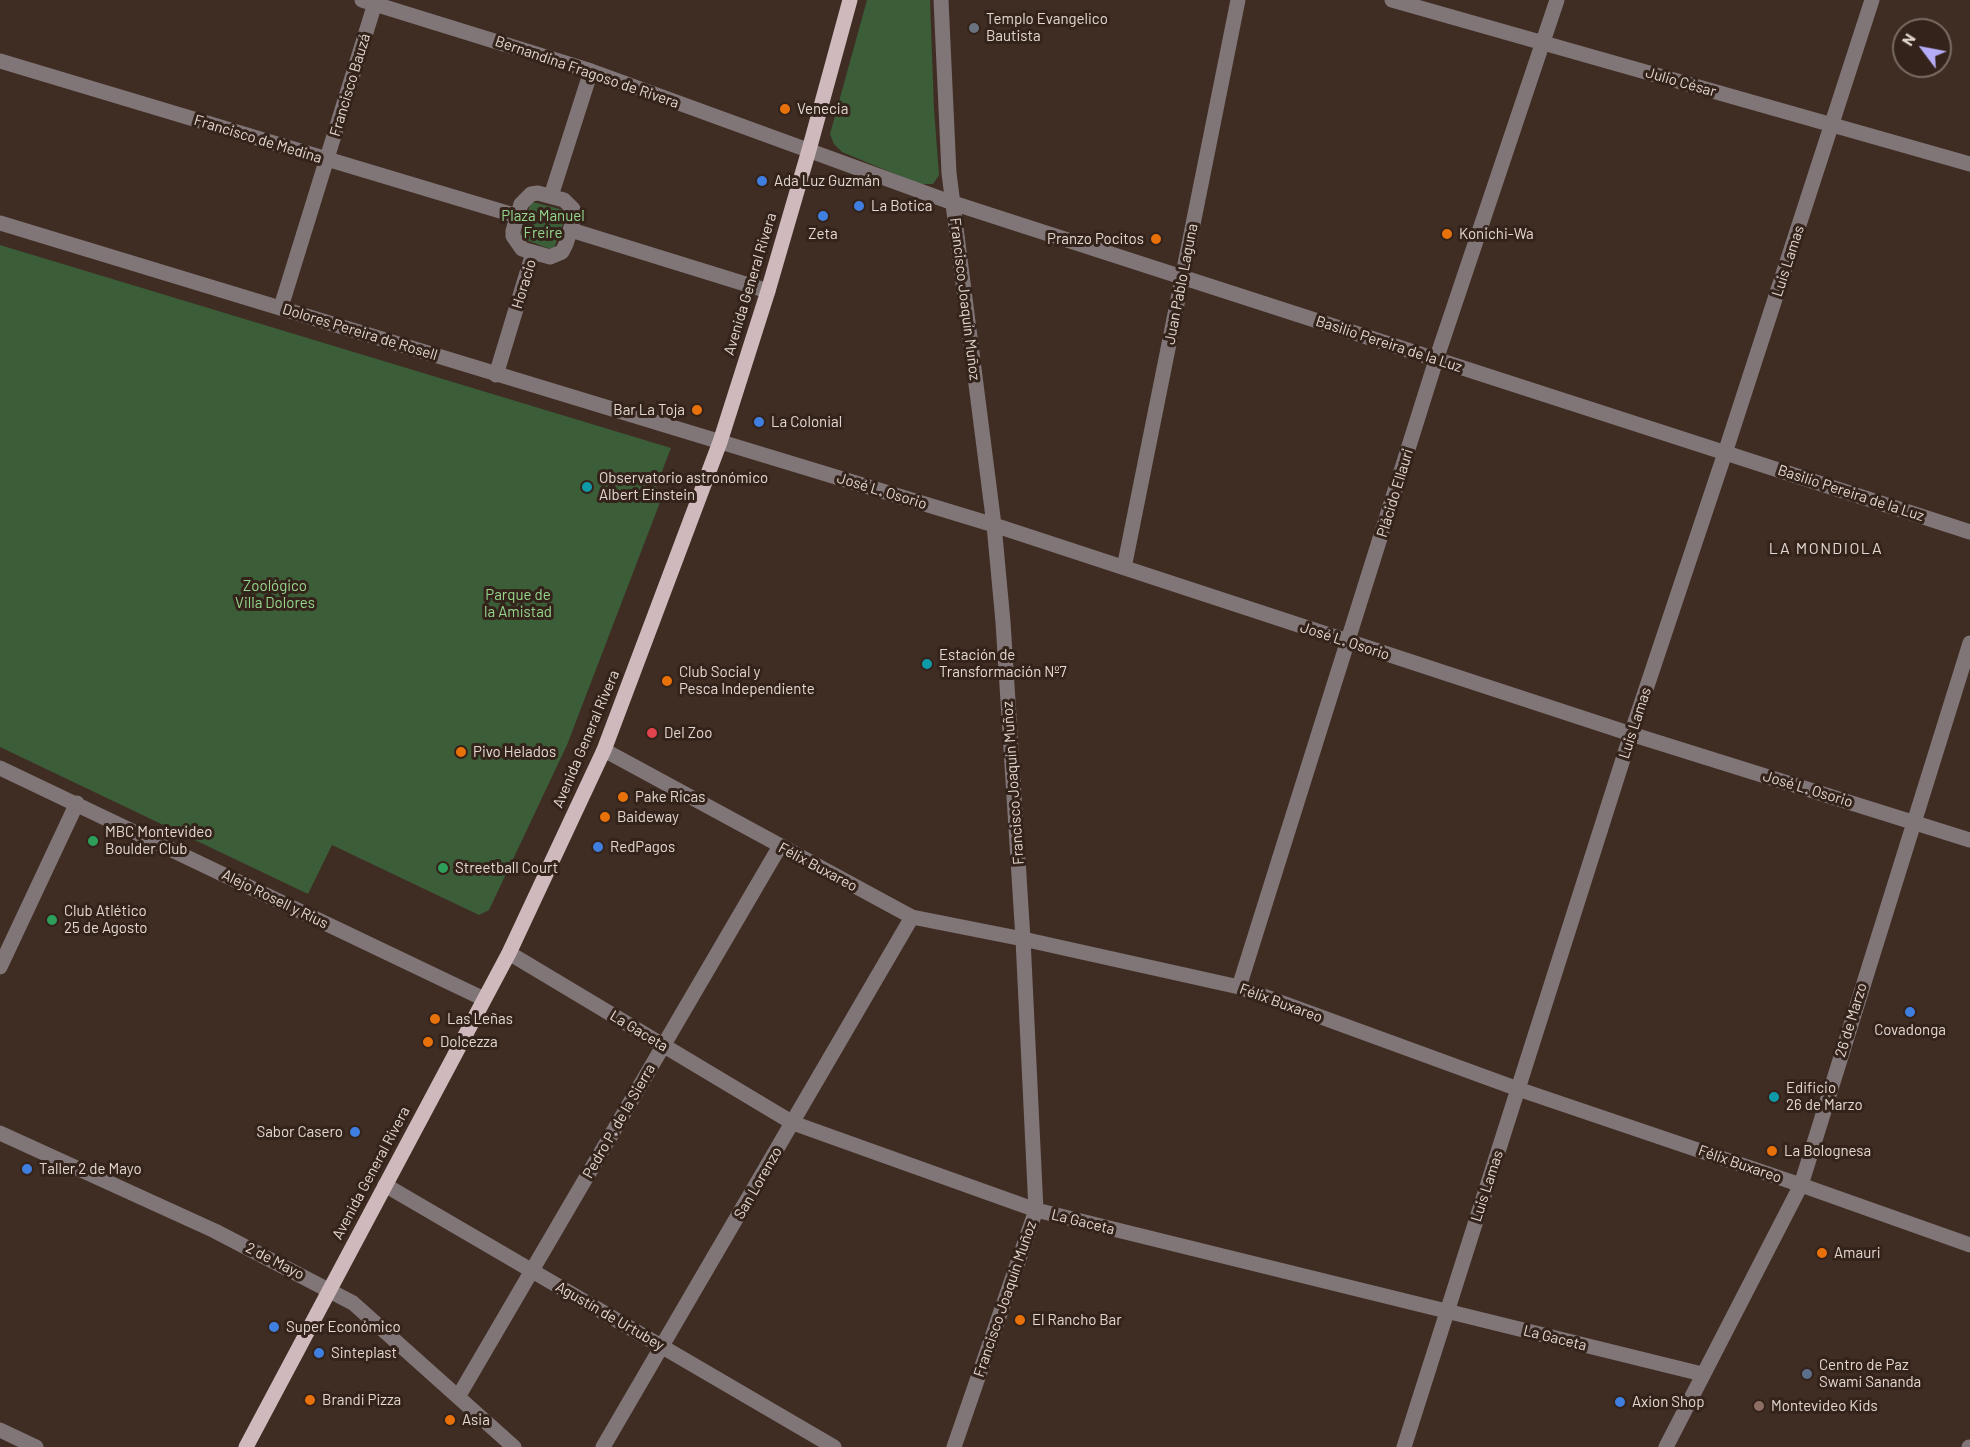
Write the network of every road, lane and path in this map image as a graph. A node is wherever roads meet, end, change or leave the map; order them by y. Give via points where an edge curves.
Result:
1 (850, 0) edge
2 (941, 0) edge
3 (1238, 0) edge
4 (1392, 0) edge
5 (1557, 0) edge
6 (1872, 0) edge
7 (371, 1) edge
8 (1543, 42) junction
9 (0, 61) edge
10 (591, 71) junction
11 (1832, 124) junction
12 (809, 150) junction
13 (327, 160) junction
14 (1970, 164) edge
15 (552, 196) junction
16 (953, 203) junction
17 (519, 210) junction
18 (0, 223) edge
19 (570, 231) junction
20 (533, 253) junction
21 (1182, 276) junction
22 (768, 291) junction
23 (281, 307) junction
24 (1436, 360) junction
25 (496, 375) junction
26 (720, 442) junction
27 (1725, 453) junction
28 (994, 525) junction
29 (1970, 532) edge
30 (1124, 568) junction
31 (1348, 642) junction
32 (1970, 643) edge
33 (1631, 734) junction
34 (604, 750) junction
35 (0, 768) edge
36 (76, 804) junction
37 (1913, 822) junction
38 (1970, 840) edge
39 (780, 846) junction
40 (912, 917) junction
41 (1023, 939) junction
42 (509, 953) junction
43 (0, 967) edge
44 (1239, 987) junction
45 (484, 999) junction
46 (663, 1046) junction
47 (1518, 1089) junction
48 (793, 1123) junction
49 (0, 1133) edge
50 (385, 1185) junction
51 (1801, 1185) junction
52 (1036, 1210) junction
53 (1970, 1245) edge
54 (531, 1271) junction
55 (329, 1289) junction
56 (1446, 1311) junction
57 (663, 1346) junction
58 (1702, 1374) junction
59 (458, 1397) junction
60 (0, 1430) edge
61 (36, 1447) edge
62 (246, 1447) edge
63 (514, 1447) edge
64 (603, 1447) edge
65 (834, 1447) edge
66 (954, 1447) edge
67 (1404, 1447) edge
68 (1666, 1447) edge

1 - 12 main road, Avenida General Rivera
2 - 16 street, Francisco Joaquín Muñoz
3 - 21 street, Juan Pablo Laguna
4 - 8 street, Julio César
5 - 8 street, Plácido Ellauri
6 - 11 street, Luis Lamas
7 - 10 street, Bernandina Fragoso de Rivera
7 - 13 street, Francisco Bauzá
8 - 11 street, Julio César
8 - 24 street, Plácido Ellauri
9 - 13 street, Francisco de Medina
10 - 12 street, Bernandina Fragoso de Rivera
10 - 15 street
11 - 14 street, Julio César
11 - 27 street, Luis Lamas
12 - 16 street, Basilio Pereira de la Luz
12 - 22 main road, Avenida General Rivera
13 - 17 street, Francisco de Medina
13 - 23 street, Francisco Bauzá
15 - 17 street via 531,194
15 - 19 street via 570,204
16 - 21 street, Basilio Pereira de la Luz
16 - 28 street, Francisco Joaquín Muñoz
17 - 20 street, Horacio via 513,231 515,241
18 - 23 street, Dolores Pereira de Rosell
19 - 20 street via 562,252 550,257
19 - 22 street
20 - 25 street, Horacio
21 - 24 street, Basilio Pereira de la Luz
21 - 30 street, Juan Pablo Laguna
22 - 26 main road, Avenida General Rivera
23 - 25 street, Dolores Pereira de Rosell
24 - 27 street, Basilio Pereira de la Luz
24 - 31 street, Plácido Ellauri
25 - 26 street, Dolores Pereira de Rosell
26 - 28 street, José L. Osorio
26 - 34 main road, Avenida General Rivera
27 - 29 street, Basilio Pereira de la Luz
27 - 33 street, Luis Lamas
28 - 30 street, José L. Osorio
28 - 41 street, Francisco Joaquín Muñoz
30 - 31 street, José L. Osorio
31 - 33 street, José L. Osorio
31 - 44 street, Plácido Ellauri
32 - 37 street, 26 de Marzo
33 - 37 street, José L. Osorio
33 - 47 street, Luis Lamas
34 - 39 street, Félix Buxareo
34 - 42 main road, Avenida General Rivera
35 - 36 street, Alejo Rosell y Rius
36 - 43 street
36 - 45 street, Alejo Rosell y Rius
37 - 38 street, José L. Osorio
37 - 51 street, 26 de Marzo
39 - 40 street, Félix Buxareo
39 - 46 street, Pedro P. de la Sierra
40 - 41 street, Félix Buxareo
40 - 48 street, San Lorenzo
41 - 44 street, Félix Buxareo
41 - 52 street, Francisco Joaquín Muñoz
42 - 45 main road, Avenida General Rivera
42 - 46 street, La Gaceta
44 - 47 street, Félix Buxareo
45 - 50 main road, Avenida General Rivera
46 - 48 street, La Gaceta
46 - 54 street, Pedro P. de la Sierra
47 - 51 street, Félix Buxareo
47 - 56 street, Luis Lamas
48 - 52 street, La Gaceta
48 - 57 street, San Lorenzo
49 - 55 street, 2 de Mayo via 216,1231
50 - 54 street, Agustín de Urtubey
50 - 55 main road, Avenida General Rivera
51 - 53 street, Félix Buxareo
51 - 58 street, 26 de Marzo
52 - 56 street, La Gaceta
52 - 66 street, Francisco Joaquín Muñoz
54 - 57 street, Agustín de Urtubey
54 - 59 street, Pedro P. de la Sierra
55 - 59 street, 2 de Mayo via 353,1303
55 - 62 main road, Avenida General Rivera
56 - 58 street, La Gaceta
56 - 67 street, Luis Lamas
57 - 64 street, San Lorenzo
57 - 65 street, Agustín de Urtubey
58 - 68 street, 26 de Marzo
59 - 63 street, 2 de Mayo
60 - 61 street

